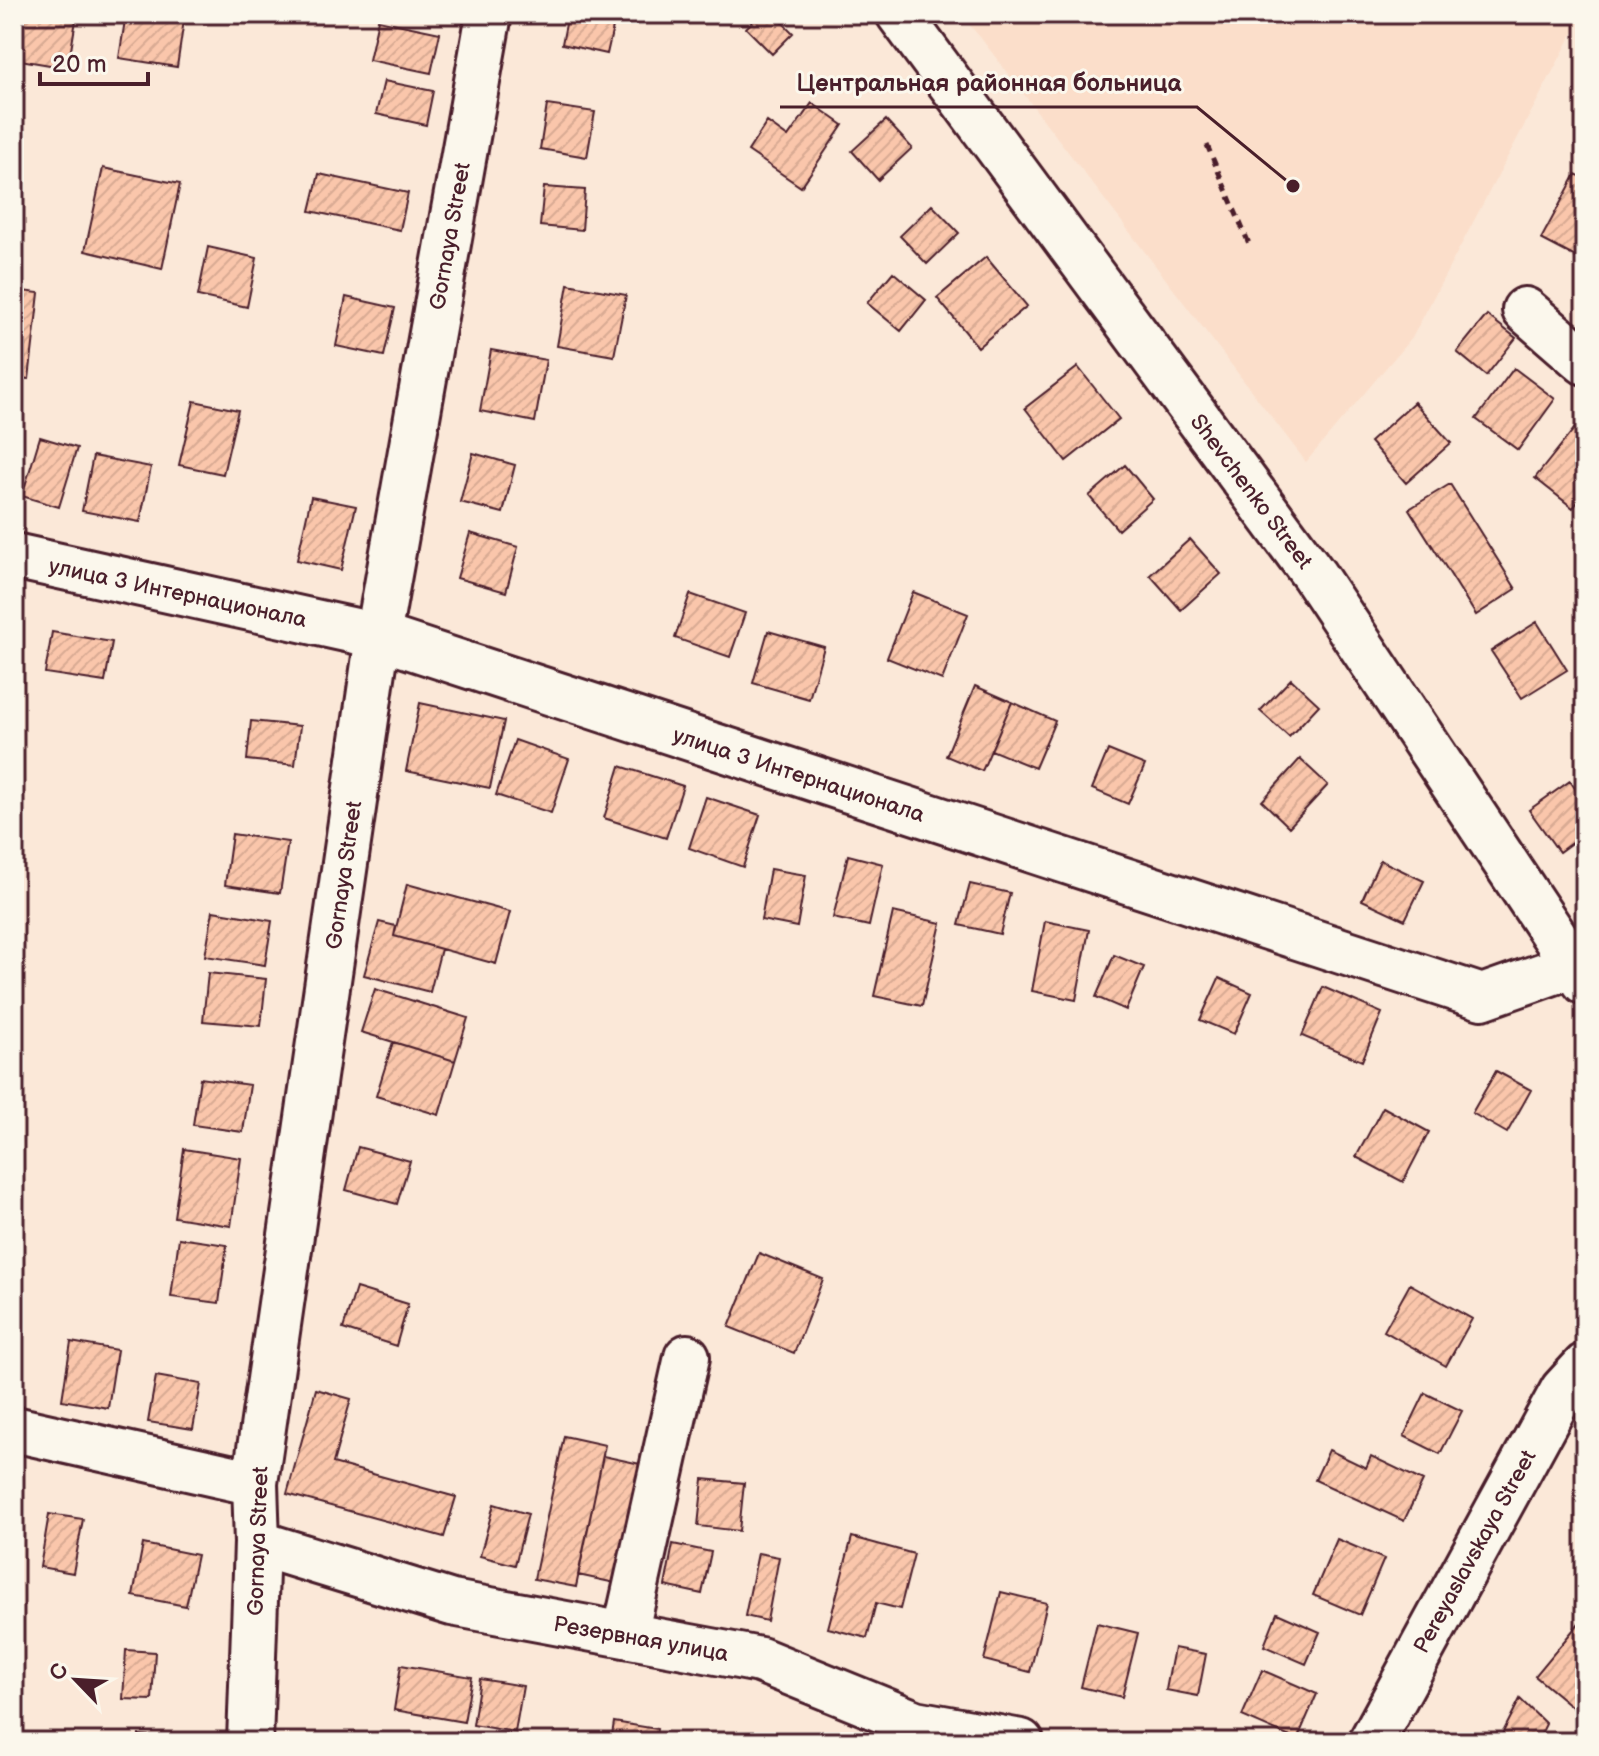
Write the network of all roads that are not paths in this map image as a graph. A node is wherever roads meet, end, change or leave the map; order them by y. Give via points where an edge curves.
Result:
1 (489, 14) edge
2 (899, 14) edge
3 (1525, 310) dead end
4 (1585, 362) edge
5 (14, 556) edge
6 (378, 636) junction
7 (1579, 973) edge
8 (687, 1357) dead end
9 (1585, 1366) edge
10 (14, 1429) edge
11 (255, 1483) junction
12 (257, 1543) junction
13 (625, 1635) junction
14 (913, 1732) edge
15 (250, 1742) edge
16 (1021, 1742) edge
17 (1371, 1742) edge

1 - 6 street, Gornaya Street
2 - 7 street, Shevchenko Street via 1314,575
3 - 4 street
5 - 6 street, улица 3 Интернационала
6 - 7 street, улица 3 Интернационала via 1482,997
6 - 11 street, Gornaya Street
8 - 13 street
9 - 17 street, Pereyaslavskaya Street via 1563,1390
10 - 11 street
11 - 12 street, Gornaya Street
12 - 13 street, Резервная улица via 452,1603
12 - 15 street, Gornaya Street
13 - 14 street, Резервная улица via 760,1660
14 - 16 street, Резервная улица

